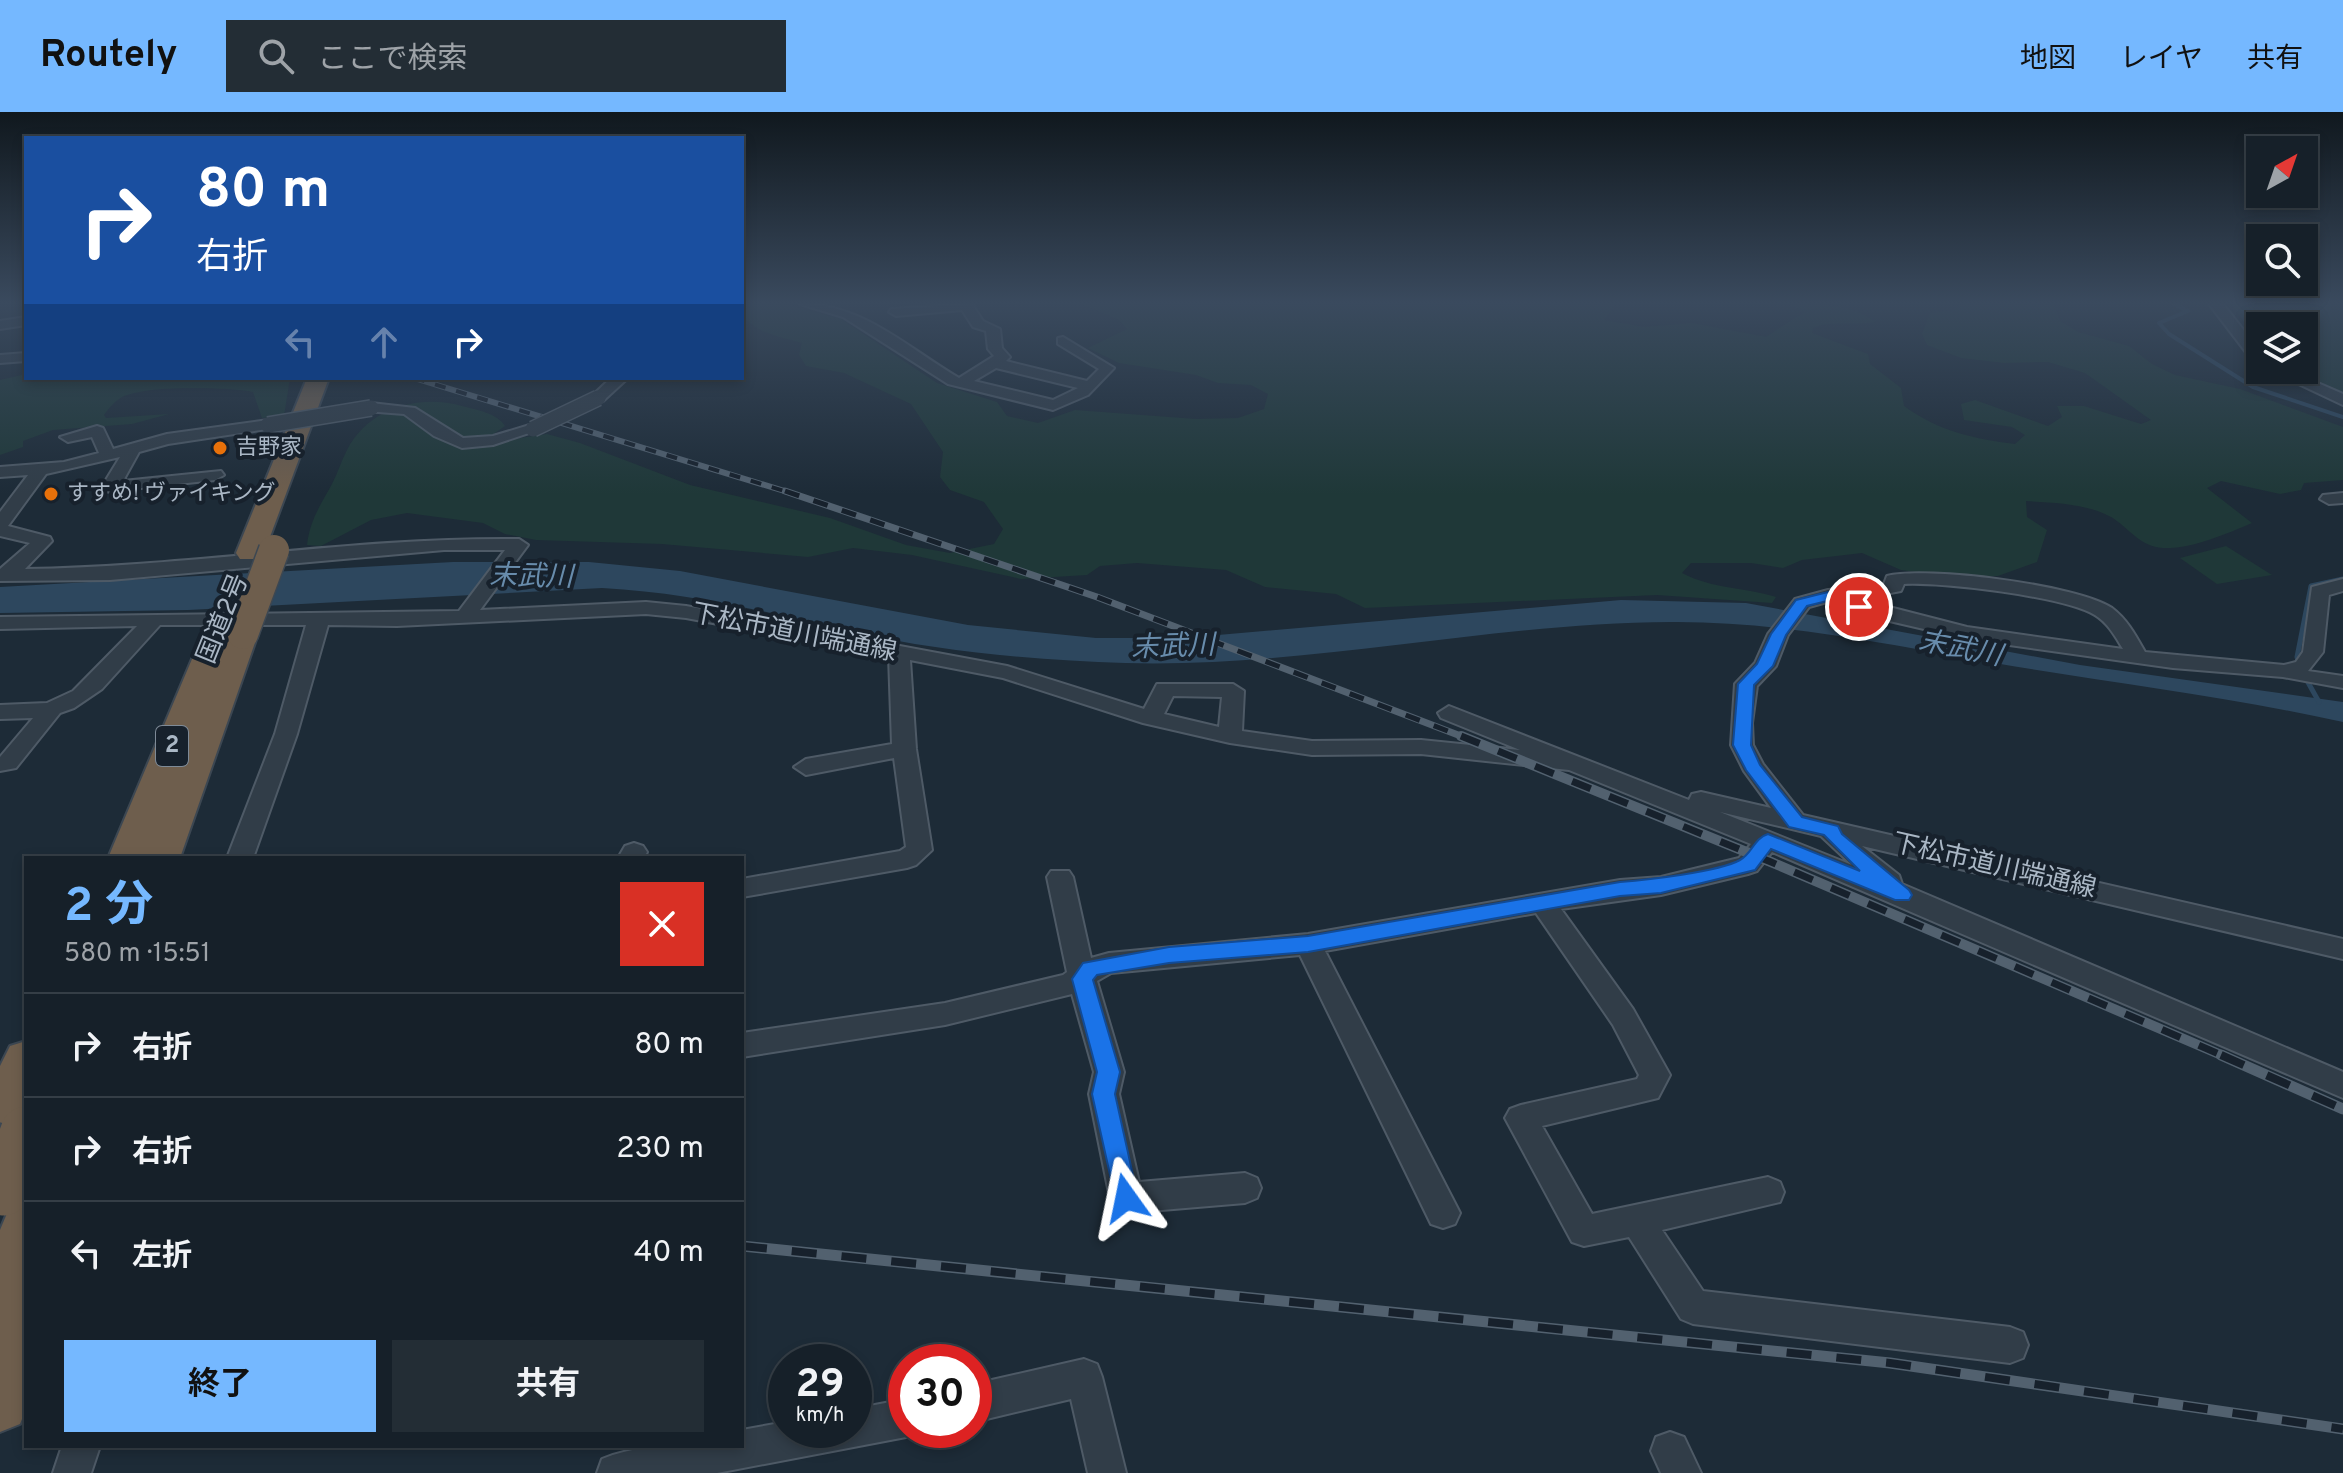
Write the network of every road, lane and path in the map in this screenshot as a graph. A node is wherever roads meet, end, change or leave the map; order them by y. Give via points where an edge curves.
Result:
1 (936, 368) edge
2 (987, 368) edge
3 (1013, 368) edge
4 (1106, 368) edge
5 (317, 380) edge
6 (337, 380) edge
7 (618, 380) edge
8 (961, 383) junction
9 (2307, 384) edge
10 (1089, 386) junction
11 (2343, 400) edge
12 (68, 437) dead end
13 (129, 449) junction
14 (108, 455) junction
15 (0, 472) edge
16 (39, 472) junction
17 (215, 475) dead end
18 (0, 527) edge
19 (262, 552) junction
20 (4, 575) edge
21 (2343, 585) edge
22 (1828, 596) junction
23 (468, 612) junction
24 (154, 620) junction
25 (320, 622) junction
26 (0, 623) edge
27 (231, 634) junction
28 (899, 655) junction
29 (2138, 657) junction
30 (2297, 675) junction
31 (2343, 682) edge
32 (52, 709) junction
33 (0, 712) edge
34 (1449, 713) dead end
35 (1151, 718) junction
36 (1230, 736) junction
37 (904, 749) junction
38 (1576, 763) junction
39 (0, 764) edge
40 (806, 767) dead end
41 (1644, 789) junction
42 (1795, 822) junction
43 (1832, 831) junction
44 (1768, 840) junction
45 (128, 856) edge
46 (162, 856) edge
47 (241, 856) edge
48 (1060, 877) dead end
49 (744, 888) edge
50 (1902, 895) junction
51 (1543, 903) junction
52 (1308, 944) junction
53 (2343, 949) edge
54 (1082, 979) junction
55 (744, 1045) edge
56 (24, 1063) edge
57 (2343, 1085) edge
58 (0, 1113) edge
59 (24, 1141) edge
60 (1245, 1188) dead end
61 (1768, 1192) dead end
62 (10, 1206) edge
63 (1443, 1213) dead end
64 (1638, 1222) junction
65 (0, 1300) edge
66 (24, 1330) edge
67 (2010, 1345) dead end
68 (992, 1399) edge
69 (0, 1404) edge
70 (768, 1444) edge
71 (80, 1448) edge
72 (72, 1473) edge
73 (616, 1473) edge
74 (1107, 1473) edge

1 - 8 street
2 - 8 street
3 - 10 street
4 - 10 street
5 - 19 highway, 国道2号 / 2
6 - 19 highway, 国道2号 / 2
7 - 13 street, bridge via 598,398 510,436 459,442 405,406 167,439
8 - 10 street via 1053,405
9 - 11 street
12 - 14 street via 97,431
13 - 14 street
13 - 17 street via 110,488
14 - 16 street
15 - 16 street
16 - 18 street
18 - 20 street via 43,541
19 - 27 highway, 国道2号 / 2
20 - 23 street via 110,574 444,544 519,545
21 - 30 street via 2319,591 2313,652
22 - 29 street via 1967,633
22 - 29 street via 1880,592 1894,587 1894,580 1908,578 2064,597 2100,609 2118,623
22 - 42 street via 1802,603 1778,634 1765,666 1746,684 1742,745
23 - 25 street, 下松市道川端通線
23 - 28 street, 下松市道川端通線 via 646,608
24 - 25 street, 下松市道川端通線
24 - 26 street, 下松市道川端通線
24 - 32 street via 101,678
25 - 47 street
27 - 45 highway, 国道2号 / 2
27 - 46 highway, 国道2号 / 2
28 - 35 street, 下松市道川端通線 via 1035,679
28 - 37 street
29 - 30 street
30 - 31 street
32 - 33 street
32 - 39 street via 21,750
34 - 38 street
35 - 36 street, 下松市道川端通線
35 - 36 street via 1165,689 1233,691
36 - 38 street, 下松市道川端通線 via 1312,748 1421,747
37 - 40 street
37 - 49 street via 919,850 907,859
38 - 41 street
41 - 42 street, 下松市道川端通線
41 - 44 street
42 - 43 street, 下松市道川端通線
43 - 50 street
43 - 53 street, 下松市道川端通線
44 - 50 street
44 - 51 street via 1748,865 1661,886
48 - 54 street
50 - 57 street
51 - 52 street
51 - 64 street via 1623,1017 1655,1075 1647,1089 1521,1118 1584,1231
52 - 54 street via 1109,963 1090,968
52 - 63 street
54 - 55 street via 945,1014
54 - 60 street via 1109,1072 1104,1094 1126,1198
56 - 58 highway
59 - 62 highway, bridge
61 - 64 street
62 - 65 highway
64 - 67 street via 1693,1307
66 - 69 highway
68 - 74 street via 1084,1377
70 - 73 street
71 - 72 street

